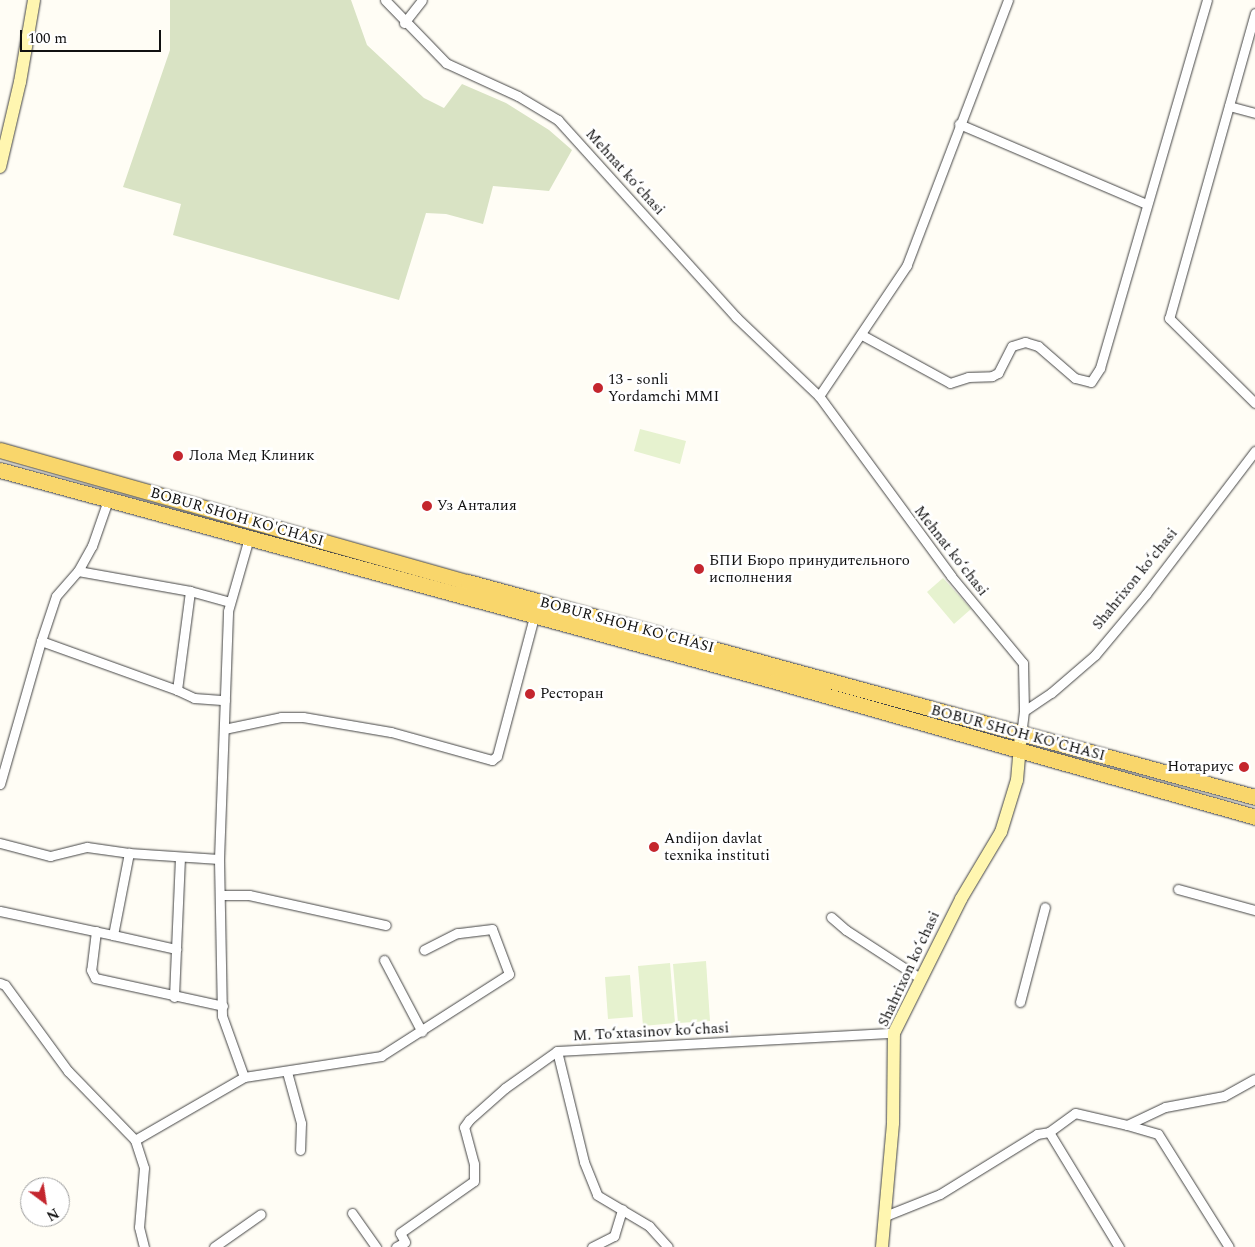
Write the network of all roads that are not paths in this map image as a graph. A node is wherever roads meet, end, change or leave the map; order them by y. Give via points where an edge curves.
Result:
1 (34, 0) edge
2 (385, 0) edge
3 (422, 0) edge
4 (1008, 0) edge
5 (1207, 0) edge
6 (1255, 13) edge
7 (404, 23) junction
8 (1253, 25) edge
9 (1229, 106) junction
10 (1255, 113) edge
11 (959, 124) junction
12 (0, 167) edge
13 (1146, 204) junction
14 (862, 335) junction
15 (819, 396) junction
16 (1255, 403) edge
17 (0, 450) edge
18 (1255, 451) edge
19 (0, 470) edge
20 (108, 500) junction
21 (249, 538) junction
22 (78, 571) junction
23 (190, 592) junction
24 (230, 602) junction
25 (534, 617) junction
26 (41, 641) junction
27 (177, 690) junction
28 (225, 700) junction
29 (1024, 711) junction
30 (224, 729) junction
31 (1021, 734) junction
32 (1019, 751) junction
33 (0, 784) edge
34 (1255, 797) edge
35 (1255, 817) edge
36 (0, 843) edge
37 (129, 853) junction
38 (180, 858) junction
39 (219, 860) junction
40 (1178, 889) dead end
41 (221, 895) junction
42 (1045, 907) dead end
43 (1255, 910) edge
44 (0, 912) edge
45 (831, 916) dead end
46 (386, 925) dead end
47 (96, 931) junction
48 (113, 935) junction
49 (176, 949) junction
50 (424, 950) dead end
51 (384, 960) dead end
52 (920, 978) junction
53 (0, 984) edge
54 (174, 997) junction
55 (1020, 1002) dead end
56 (222, 1006) junction
57 (422, 1032) junction
58 (894, 1033) junction
59 (557, 1051) junction
60 (287, 1072) junction
61 (244, 1077) junction
62 (1255, 1079) edge
63 (1127, 1125) junction
64 (1049, 1132) junction
65 (135, 1140) junction
66 (300, 1150) dead end
67 (622, 1209) junction
68 (352, 1213) dead end
69 (261, 1214) dead end
70 (885, 1216) junction
71 (144, 1247) edge
72 (214, 1247) edge
73 (376, 1247) edge
74 (396, 1247) edge
75 (592, 1247) edge
76 (668, 1247) edge
77 (882, 1247) edge
78 (1119, 1247) edge
79 (1229, 1247) edge

1 - 12 street via 20,82
2 - 7 street, Mehnat koʻchasi
3 - 7 street
4 - 11 street
5 - 13 street
6 - 8 street
7 - 15 street, Mehnat koʻchasi via 446,63 518,96 558,120 736,317
8 - 9 street
9 - 10 street
9 - 16 street via 1170,318
11 - 13 street
11 - 14 street via 907,265
13 - 14 street via 1100,368 1091,382 1075,378 1038,346 1025,342 1012,346 998,373 968,377 950,384
14 - 15 street
15 - 29 street, Mehnat koʻchasi via 951,576 1023,663
17 - 31 main road, BOBUR SHOH KO'CHASI
18 - 29 street, Shahrixon koʻchasi via 1095,655 1051,693
19 - 20 main road, BOBUR SHOH KO'CHASI
20 - 21 main road, BOBUR SHOH KO'CHASI
20 - 22 street via 92,546
21 - 24 street
21 - 25 main road, BOBUR SHOH KO'CHASI
22 - 23 street
22 - 26 street via 56,596
23 - 24 street
23 - 27 street
24 - 28 street
25 - 30 street via 497,756 492,760 391,732 303,717 281,717
25 - 32 main road, BOBUR SHOH KO'CHASI
26 - 27 street
26 - 33 street
27 - 28 street via 194,698
28 - 30 street
29 - 31 street, Mehnat koʻchasi
30 - 39 street
31 - 32 street, Shahrixon koʻchasi
31 - 34 main road, BOBUR SHOH KO'CHASI
32 - 35 main road, BOBUR SHOH KO'CHASI
32 - 52 street, Shahrixon koʻchasi via 1012,802 1001,832
36 - 37 street via 50,856 87,848
37 - 38 street
37 - 48 street
38 - 39 street
38 - 49 street
39 - 41 street
40 - 43 street
41 - 46 street via 249,895
41 - 56 street
42 - 55 street
44 - 47 street
45 - 52 street via 846,930
47 - 48 street
47 - 54 street via 91,970 94,978
48 - 49 street
49 - 54 street
50 - 57 street via 457,933 492,929 510,970 503,979
51 - 57 street
52 - 58 street, Shahrixon koʻchasi
53 - 65 street via 5,986 68,1071
54 - 56 street
56 - 61 street via 222,1016
57 - 60 street via 382,1056
58 - 59 street, M. Toʻxtasinov koʻchasi
58 - 70 street, Shahrixon koʻchasi via 893,1124
59 - 67 street, M. Toʻxtasinov koʻchasi via 584,1162 597,1195
59 - 74 street via 505,1088 469,1120 464,1127 474,1164 474,1181 400,1233 405,1242
60 - 61 street
60 - 66 street via 301,1123
61 - 65 street
62 - 63 street via 1224,1096 1165,1107
63 - 64 street via 1075,1113
63 - 79 street via 1158,1134
64 - 70 street via 1037,1134 940,1194
64 - 78 street
65 - 71 street via 144,1168 139,1227
67 - 75 street via 614,1236
67 - 76 street, M. Toʻxtasinov koʻchasi via 649,1226
68 - 73 street
69 - 72 street
70 - 77 street, Shahrixon koʻchasi

